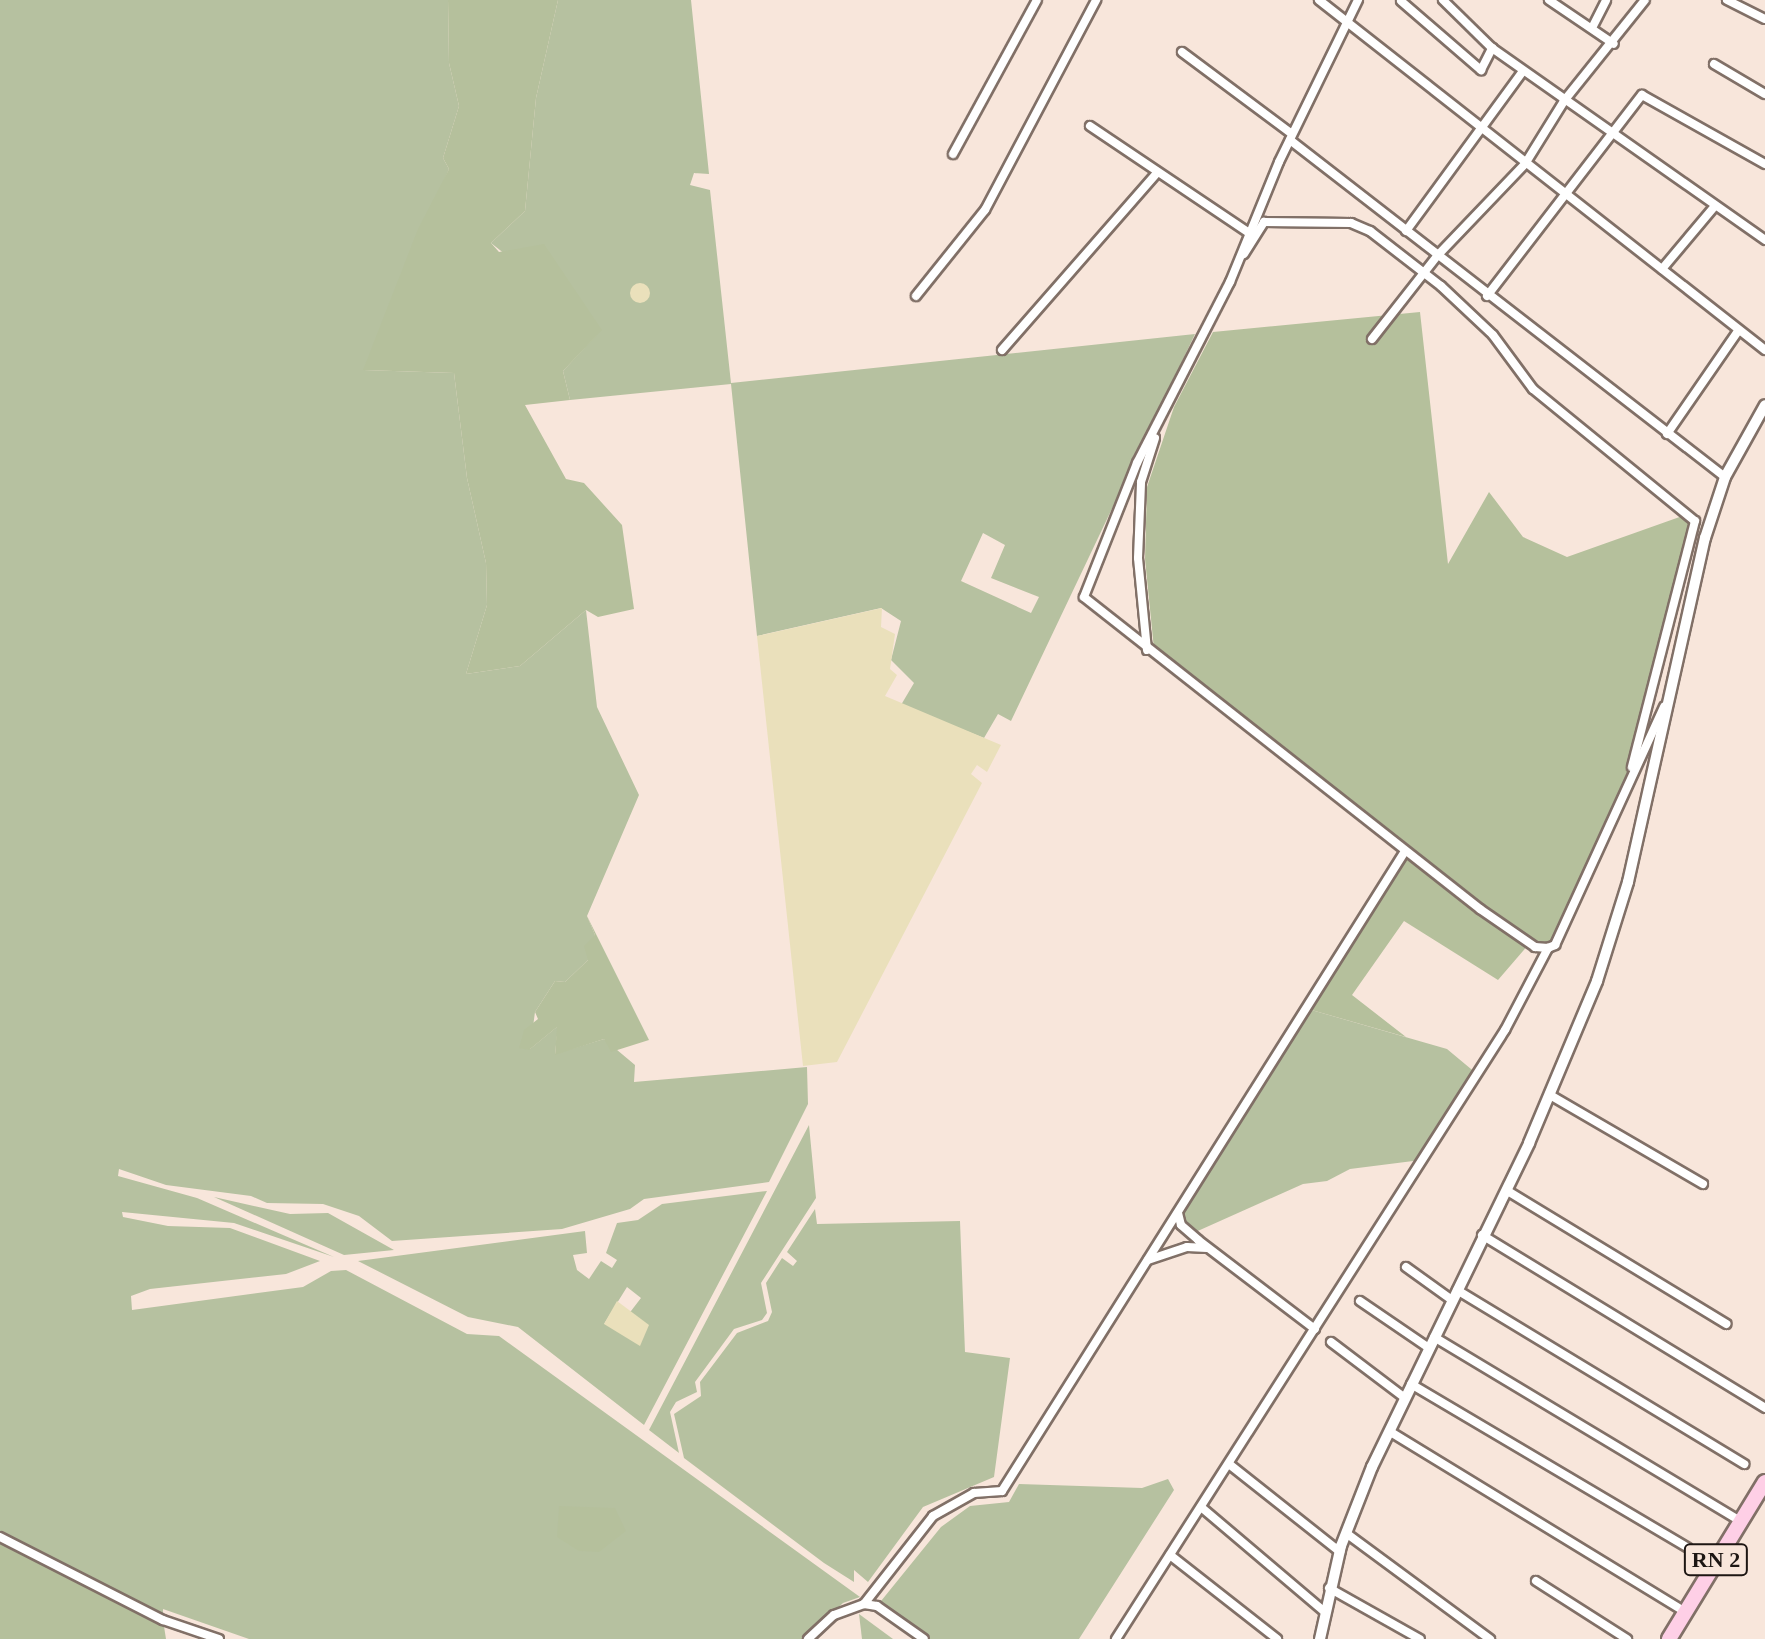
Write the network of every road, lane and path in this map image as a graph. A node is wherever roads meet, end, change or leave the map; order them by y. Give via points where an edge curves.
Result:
1 (1037, 0) edge
2 (1096, 0) edge
3 (1319, 0) edge
4 (1358, 0) edge
5 (1443, 0) edge
6 (1549, 0) edge
7 (1606, 0) edge
8 (1645, 0) edge
9 (1727, 0) edge
10 (1401, 1) edge
11 (1765, 19) edge
12 (1346, 20) junction
13 (1592, 28) junction
14 (1614, 44) junction
15 (1492, 48) junction
16 (1182, 52) dead end
17 (1714, 64) dead end
18 (1523, 71) junction
19 (1765, 94) edge
20 (1564, 101) junction
21 (1090, 126) dead end
22 (1477, 127) junction
23 (1611, 136) junction
24 (1291, 137) junction
25 (953, 154) dead end
26 (1525, 164) junction
27 (1765, 164) edge
28 (1157, 173) junction
29 (1566, 196) junction
30 (1714, 207) junction
31 (1406, 231) junction
32 (1249, 233) junction
33 (1765, 240) edge
34 (1437, 256) junction
35 (1662, 269) junction
36 (1234, 271) junction
37 (1426, 275) junction
38 (916, 296) dead end
39 (1487, 296) junction
40 (1738, 331) junction
41 (1372, 339) dead end
42 (1002, 350) dead end
43 (1765, 350) edge
44 (1167, 404) junction
45 (1765, 405) edge
46 (1667, 434) junction
47 (1725, 477) junction
48 (1148, 651) junction
49 (1669, 696) junction
50 (1629, 783) junction
51 (1405, 851) junction
52 (1548, 948) junction
53 (1550, 1095) junction
54 (1703, 1184) dead end
55 (1506, 1190) junction
56 (1178, 1213) junction
57 (1482, 1235) junction
58 (1211, 1249) junction
59 (1147, 1261) junction
60 (1406, 1267) dead end
61 (1454, 1295) junction
62 (1360, 1301) dead end
63 (1726, 1324) dead end
64 (1315, 1329) junction
65 (1434, 1337) junction
66 (1331, 1342) dead end
67 (1429, 1348) junction
68 (1411, 1384) junction
69 (1405, 1398) junction
70 (1765, 1408) edge
71 (1389, 1431) junction
72 (1229, 1464) junction
73 (1744, 1464) dead end
74 (1765, 1482) edge
75 (1201, 1507) junction
76 (1740, 1521) junction
77 (1346, 1533) junction
78 (0, 1537) edge
79 (1687, 1547) dead end
80 (1340, 1552) junction
81 (1170, 1555) junction
82 (1536, 1581) dead end
83 (1329, 1588) junction
84 (864, 1604) junction
85 (1325, 1612) junction
86 (1685, 1612) junction
87 (219, 1639) edge
88 (808, 1639) edge
89 (924, 1639) edge
90 (1116, 1639) edge
91 (1277, 1639) edge
92 (1320, 1639) edge
93 (1420, 1639) edge
94 (1490, 1639) edge
95 (1627, 1639) edge
96 (1669, 1639) edge

1 - 25 street
2 - 38 street via 985,210
3 - 12 street
4 - 12 street
5 - 15 street
6 - 13 street
7 - 13 street
8 - 14 street
9 - 11 street
10 - 15 street via 1481,70
12 - 22 street
12 - 24 street
13 - 14 street
14 - 20 street
15 - 18 street
16 - 24 street
17 - 19 street
18 - 20 street
18 - 22 street
20 - 23 street
20 - 26 street
21 - 28 street
22 - 26 street
22 - 31 street
23 - 27 street via 1642,95
23 - 29 street
23 - 30 street
24 - 31 street
24 - 32 street
26 - 29 street
26 - 34 street
28 - 32 street
28 - 42 street
29 - 35 street
29 - 39 street
30 - 33 street
30 - 35 street
31 - 34 street
32 - 36 street
34 - 37 street
34 - 39 street
35 - 40 street
36 - 37 street via 1264,222 1289,220 1351,223
36 - 44 street
37 - 41 street
37 - 50 street via 1493,335 1533,389 1695,521
39 - 46 street
40 - 43 street
40 - 46 street
44 - 48 street via 1141,482 1138,592
44 - 48 street via 1084,597
45 - 47 street
46 - 47 street
47 - 49 street via 1705,538
48 - 51 street
49 - 50 street
49 - 53 street via 1610,942
50 - 52 street via 1555,945
51 - 52 street via 1529,943
51 - 56 street
52 - 64 street via 1505,1030
53 - 54 street
53 - 55 street
55 - 57 street
55 - 63 street
56 - 58 street via 1181,1225
56 - 59 street
57 - 61 street
57 - 70 street
58 - 59 street via 1187,1247
58 - 64 street
59 - 84 street via 1002,1491 974,1493 933,1516
60 - 61 street
61 - 65 street
61 - 73 street
62 - 67 street
64 - 72 street
65 - 67 street
65 - 76 street
66 - 69 street
67 - 68 street
68 - 69 street
68 - 79 street
69 - 71 street
71 - 77 street
71 - 86 street
72 - 75 street
72 - 80 street
74 - 76 highway, RN 2
75 - 81 street
75 - 85 street
76 - 86 highway, RN 2
77 - 80 street
77 - 94 street
78 - 87 street via 163,1620
80 - 83 street
81 - 90 street
81 - 91 street
82 - 95 street
83 - 85 street
83 - 93 street
84 - 88 street via 834,1615
84 - 89 street via 877,1606
85 - 92 street
86 - 96 highway, RN 2

